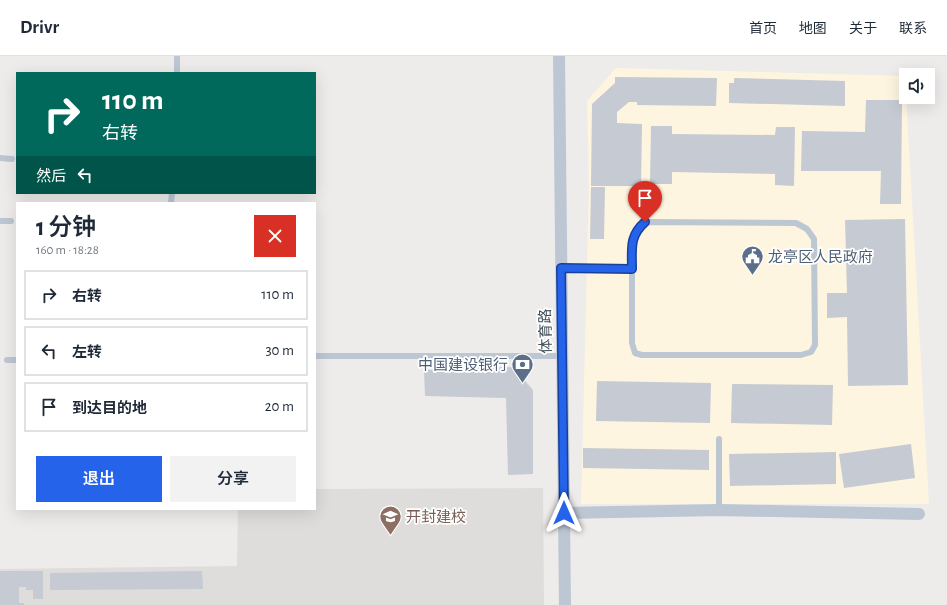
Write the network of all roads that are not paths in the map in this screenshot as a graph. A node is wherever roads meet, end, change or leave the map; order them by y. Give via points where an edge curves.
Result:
1 (177, 56) edge
2 (559, 56) edge
3 (177, 72) edge
4 (0, 158) edge
5 (12, 159) dead end
6 (0, 221) edge
7 (11, 222) dead end
8 (561, 268) junction
9 (632, 269) junction
10 (316, 356) edge
11 (563, 356) junction
12 (7, 360) dead end
13 (16, 360) edge
14 (719, 439) dead end
15 (719, 510) junction
16 (564, 513) junction
17 (919, 514) dead end
18 (564, 605) edge

1 - 3 lane
2 - 8 street, 体育路
4 - 5 lane
6 - 7 lane
8 - 9 lane
8 - 11 street, 体育路
9 - 9 lane via 632,238 645,222 796,224 807,229 814,240 815,345 811,352 801,355 642,355 635,352 632,343
10 - 11 lane
11 - 16 street, 体育路
12 - 13 lane
14 - 15 lane
15 - 16 street
15 - 17 street
16 - 18 street, 体育路

